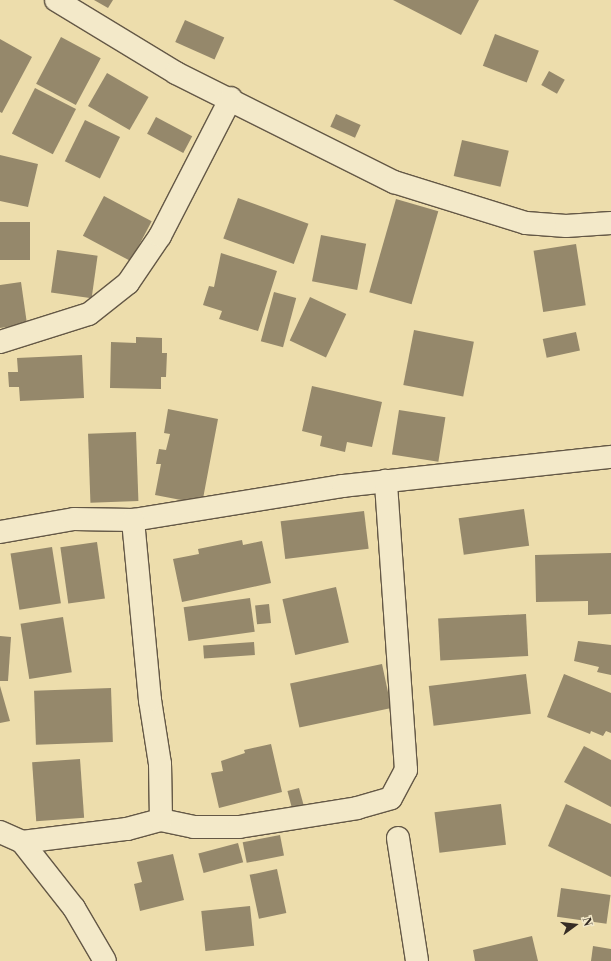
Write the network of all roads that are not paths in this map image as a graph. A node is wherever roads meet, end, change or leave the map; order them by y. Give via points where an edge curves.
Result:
1 (56, 0) edge
2 (231, 98) junction
3 (611, 223) edge
4 (0, 342) edge
5 (611, 457) edge
6 (386, 481) junction
7 (133, 520) junction
8 (0, 532) edge
9 (161, 820) junction
10 (0, 832) edge
11 (398, 838) dead end
12 (22, 842) junction
13 (105, 961) edge
14 (417, 961) edge

1 - 2 street via 129,47
2 - 3 street via 394,182 502,218 566,226
2 - 4 street via 160,236 128,283 89,314
5 - 6 street
6 - 7 street
6 - 9 street via 406,770 391,798 357,808 239,827 194,827
7 - 8 street via 74,520
7 - 9 street via 150,700 160,764
9 - 12 street via 127,829
10 - 12 street
11 - 14 street
12 - 13 street via 74,908

